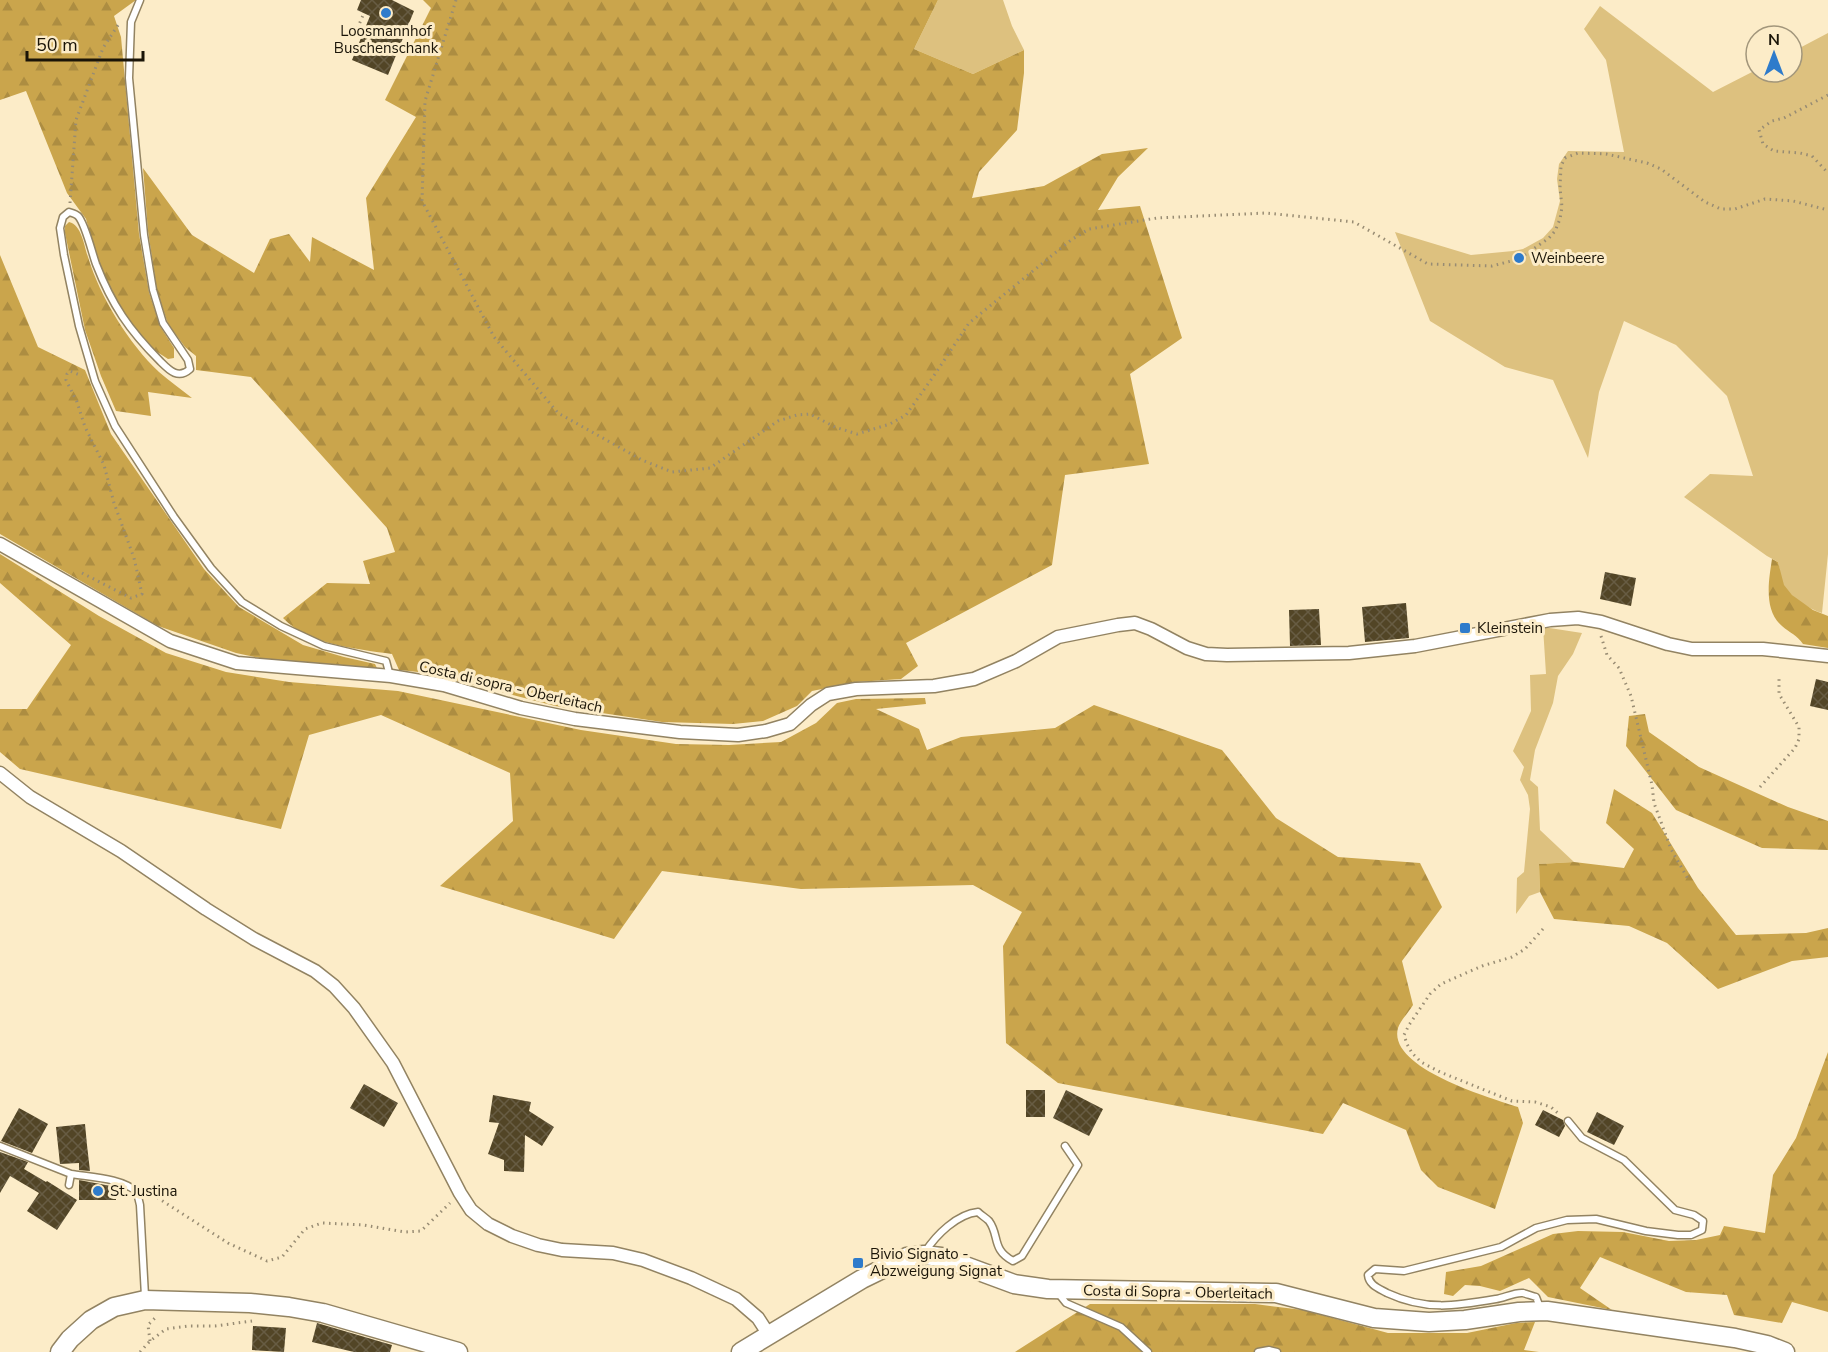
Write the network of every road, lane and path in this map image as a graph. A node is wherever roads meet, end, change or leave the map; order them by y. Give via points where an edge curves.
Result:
1 (456, 0) edge
2 (140, 1) edge
3 (364, 13) dead end
4 (355, 34) dead end
5 (1828, 95) edge
6 (1828, 173) edge
7 (1828, 210) edge
8 (69, 212) junction
9 (95, 381) junction
10 (0, 544) edge
11 (81, 573) dead end
12 (1601, 622) junction
13 (1828, 656) edge
14 (391, 676) junction
15 (1779, 679) dead end
16 (0, 773) edge
17 (1760, 787) dead end
18 (1688, 879) dead end
19 (1543, 929) dead end
20 (1568, 1121) joint
21 (0, 1146) edge
22 (1065, 1146) dead end
23 (71, 1174) junction
24 (69, 1185) dead end
25 (137, 1192) junction
26 (460, 1193) junction
27 (924, 1255) junction
28 (1055, 1290) junction
29 (145, 1300) junction
30 (1541, 1310) junction
31 (261, 1320) dead end
32 (770, 1335) junction
33 (150, 1341) junction
34 (60, 1352) edge
35 (140, 1352) edge
36 (458, 1352) edge
37 (741, 1352) edge
38 (1148, 1352) edge
39 (1258, 1352) edge
40 (1277, 1352) edge
41 (1785, 1352) edge

1 - 7 path via 425,101 422,201 494,337 558,413 642,460 672,472 710,468 778,421 797,414 810,414 857,434 890,424 906,414 969,323 1089,229 1157,218 1266,213 1354,222 1428,264 1491,266 1519,259 1556,231 1562,207 1561,166 1565,158 1578,153 1606,154 1647,163 1721,209 1735,209 1765,199
2 - 8 path via 123,16 103,48 76,120
2 - 8 lane via 131,22 129,78 144,235 153,290 163,323 188,360 190,369 185,374 176,375 166,367 131,330 115,307 78,216
3 - 4 path
5 - 6 path via 1759,130 1763,144 1774,151 1812,156
8 - 9 lane via 60,228 64,255
9 - 11 path via 70,371 66,380 104,465 142,594 131,598
9 - 14 lane via 115,426 168,508 211,568 242,602 324,646 386,661
10 - 14 street, Costa di sopra - Oberleitach via 170,641 237,663
12 - 13 street, Costa di sopra - Oberleitach via 1692,649 1764,649
12 - 14 street, Costa di sopra - Oberleitach via 1578,618 1550,620 1415,646 1348,653 1227,655 1186,648 1135,623 1118,625 1058,637 974,679 934,686 828,693 790,724 738,735 575,719 444,685
12 - 18 path via 1601,640 1607,655 1619,669 1631,696 1654,803 1671,849
15 - 17 path via 1779,694 1800,727 1800,740
16 - 26 street via 30,797 334,986 393,1063
19 - 20 path via 1512,957 1441,984 1430,994 1404,1035 1412,1053 1440,1072 1512,1101 1551,1107
20 - 30 lane via 1582,1138 1624,1160 1675,1210 1703,1221 1702,1230 1678,1235 1596,1219 1567,1220 1536,1228 1501,1247 1404,1271 1375,1269 1368,1275 1376,1287 1406,1302 1432,1306 1470,1304 1521,1293 1536,1297
21 - 23 lane
22 - 27 lane via 1078,1165 1022,1256 1014,1261 1004,1256 990,1222 978,1212 967,1213 952,1223 932,1241
23 - 24 lane
23 - 25 lane via 111,1180
25 - 26 path via 144,1189 228,1243 267,1261 282,1257 305,1229 322,1223 420,1231
25 - 29 lane
26 - 32 street via 471,1210 512,1236 562,1250 613,1253 643,1260 692,1278 736,1299
27 - 28 main road, Costa di Sopra - Oberleitach via 941,1257 1014,1284
27 - 32 main road, Costa di Sopra - Oberleitach via 890,1264
28 - 30 main road, Costa di Sopra - Oberleitach via 1276,1293 1374,1318 1429,1322
28 - 38 lane via 1066,1303 1122,1327
29 - 33 path via 148,1312 155,1318 148,1325
29 - 34 main road via 114,1307 91,1320
29 - 36 main road via 289,1306
30 - 41 main road, Costa di Sopra - Oberleitach via 1735,1338
31 - 33 path via 166,1329
32 - 37 main road, Costa di Sopra - Oberleitach
33 - 35 path
39 - 40 lane

